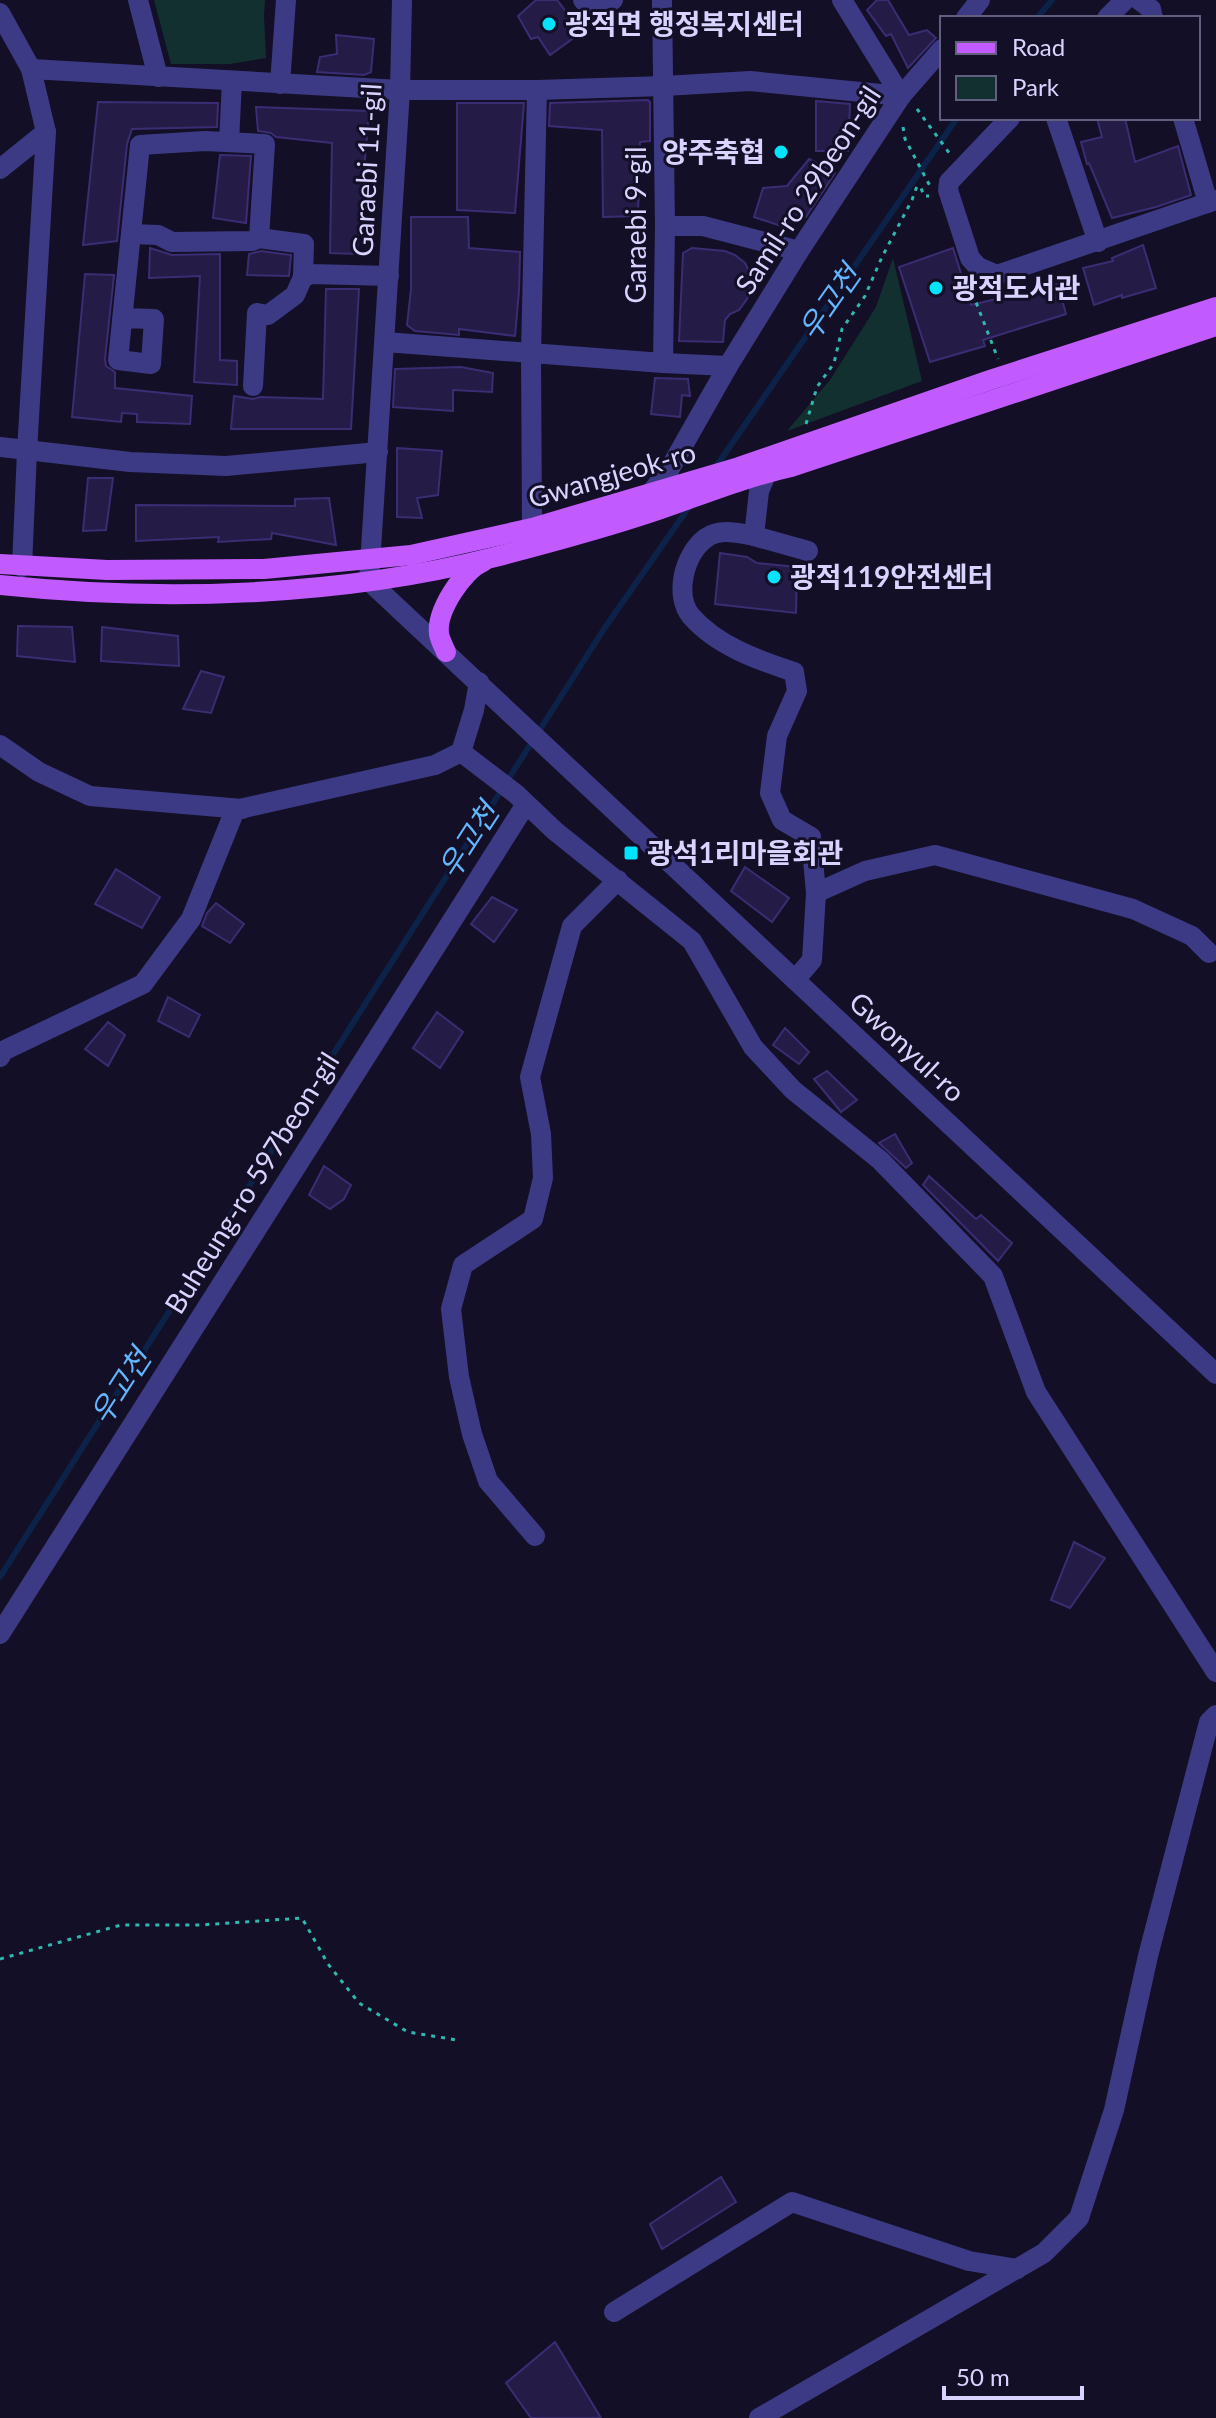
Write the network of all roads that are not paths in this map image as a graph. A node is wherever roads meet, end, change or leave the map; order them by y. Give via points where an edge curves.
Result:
1 (138, 0) edge
2 (286, 0) edge
3 (402, 0) edge
4 (583, 0) edge
5 (613, 0) edge
6 (662, 0) edge
7 (1125, 0) edge
8 (1139, 0) edge
9 (840, 1) edge
10 (0, 13) edge
11 (1109, 16) edge
12 (1153, 16) edge
13 (940, 52) edge
14 (31, 69) junction
15 (158, 77) junction
16 (232, 81) junction
17 (280, 84) junction
18 (664, 86) junction
19 (400, 90) junction
20 (537, 90) junction
21 (906, 100) junction
22 (1008, 120) edge
23 (1057, 120) edge
24 (1184, 120) edge
25 (46, 132) junction
26 (229, 142) junction
27 (0, 169) edge
28 (1212, 202) edge
29 (665, 226) junction
30 (131, 234) junction
31 (259, 238) junction
32 (1098, 242) junction
33 (799, 251) junction
34 (389, 276) junction
35 (303, 277) junction
36 (1216, 307) edge
37 (122, 318) dead end
38 (1216, 326) edge
39 (385, 342) junction
40 (531, 353) junction
41 (663, 363) junction
42 (728, 366) junction
43 (253, 386) dead end
44 (0, 447) edge
45 (27, 451) junction
46 (378, 452) junction
47 (767, 472) junction
48 (740, 474) junction
49 (658, 498) junction
50 (532, 528) junction
51 (754, 536) junction
52 (808, 551) dead end
53 (496, 557) junction
54 (370, 559) junction
55 (0, 564) edge
56 (22, 567) junction
57 (369, 581) junction
58 (0, 585) edge
59 (446, 652) junction
60 (479, 682) junction
61 (0, 745) edge
62 (461, 752) junction
63 (521, 799) junction
64 (242, 809) junction
65 (618, 880) junction
66 (816, 893) junction
67 (1209, 953) dead end
68 (795, 980) junction
69 (1, 1053) edge
70 (1216, 1374) edge
71 (535, 1536) dead end
72 (0, 1634) edge
73 (1216, 1672) edge
74 (1216, 1715) edge
75 (1017, 2269) junction
76 (614, 2312) dead end
77 (759, 2418) edge

1 - 15 street
2 - 17 street
3 - 19 street, Garaebi 11-gil
4 - 5 street via 594,10
6 - 18 street, Garaebi 9-gil
7 - 11 street
8 - 12 street
9 - 21 street
10 - 14 street
13 - 21 street, Samil-ro 29beon-gil
14 - 15 street
14 - 25 street
15 - 16 street
16 - 17 street
16 - 26 street
17 - 19 street
18 - 20 street
18 - 21 street via 750,81
18 - 29 street, Garaebi 9-gil
19 - 20 street
19 - 34 street, Garaebi 11-gil
20 - 40 street
21 - 33 street, Samil-ro 29beon-gil
22 - 32 street via 949,182 970,258 997,275
23 - 32 street
24 - 28 street
25 - 27 street
25 - 45 street
26 - 30 street via 140,145
26 - 31 street via 265,144
28 - 32 street
29 - 33 street via 703,226
29 - 41 street, Garaebi 9-gil
30 - 31 street via 158,235 172,242
30 - 37 street
31 - 35 street via 304,244
33 - 42 street, Samil-ro 29beon-gil
34 - 35 street
34 - 39 street, Garaebi 11-gil
35 - 43 street via 295,295 268,315 257,313
36 - 48 main road, Gwangjeok-ro via 990,380
38 - 47 main road
39 - 40 street
39 - 46 street
40 - 41 street
40 - 50 street
41 - 42 street
42 - 49 street, Samil-ro 29beon-gil
44 - 45 street
45 - 46 street via 226,466
45 - 56 street
46 - 54 street
47 - 48 main road
47 - 51 street via 759,491
48 - 49 main road
49 - 50 main road, Gwangjeok-ro
49 - 53 main road, Gwangjeok-ro
50 - 54 main road, Gwangjeok-ro
51 - 52 street
51 - 66 street via 726,531 706,538 680,584 688,613 707,632 794,672 797,691 777,736 770,793 782,820 811,837
53 - 57 main road, Gwangjeok-ro
53 - 59 main road via 474,566 452,594 441,615 439,635
54 - 56 main road, Gwangjeok-ro via 264,569
54 - 57 street
55 - 56 main road, Gwangjeok-ro
57 - 58 main road, Gwangjeok-ro via 243,593
57 - 59 street
59 - 60 street
60 - 62 street
60 - 68 street, Gwonyul-ro
61 - 64 street via 39,772 90,796
62 - 63 street
62 - 64 street via 435,765
63 - 65 street
63 - 72 street, Buheung-ro 597beon-gil
64 - 69 street via 235,810 191,919 143,984
65 - 71 street via 572,926 530,1077 543,1178 533,1219 463,1265 451,1309 459,1377 488,1481
65 - 73 street via 692,941 753,1047 793,1090 880,1160 993,1276 1036,1392
66 - 67 street via 865,871 935,855 1133,909 1192,936
66 - 68 street via 812,960
68 - 70 street, Gwonyul-ro
74 - 75 street via 1209,1722 1148,1956 1114,2110 1079,2218 1044,2253
75 - 76 street via 969,2261 792,2202
75 - 77 street

